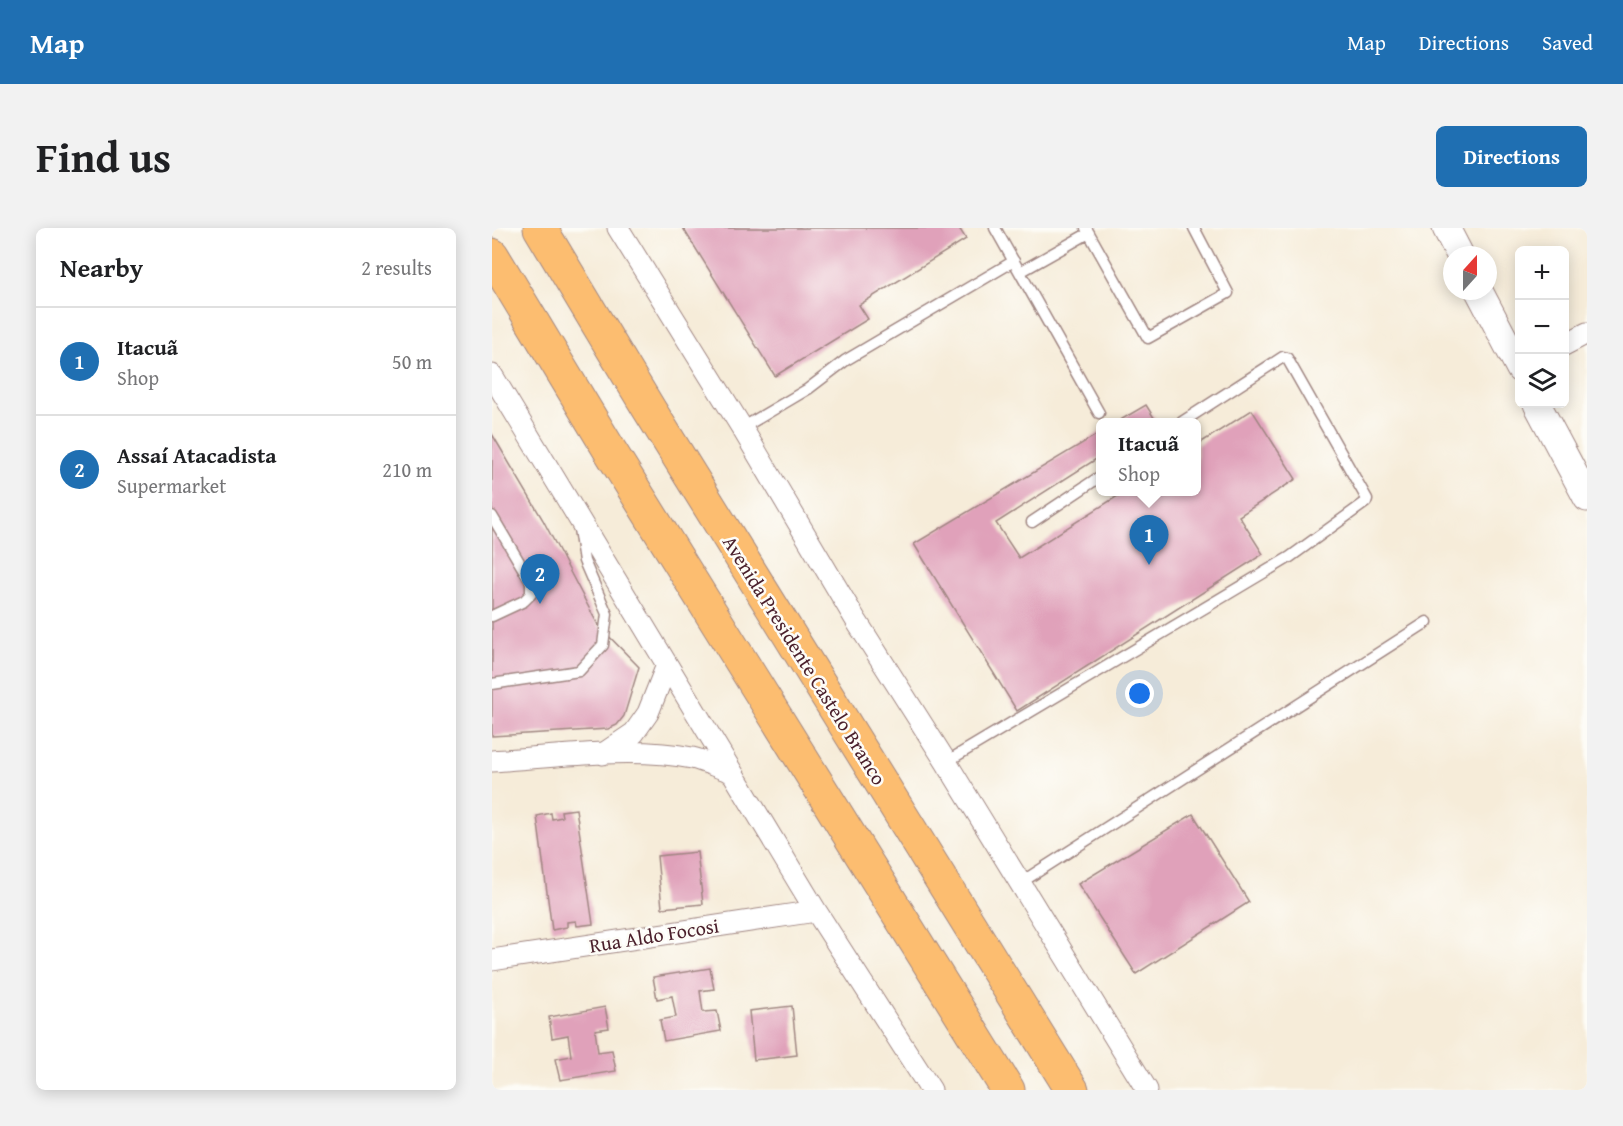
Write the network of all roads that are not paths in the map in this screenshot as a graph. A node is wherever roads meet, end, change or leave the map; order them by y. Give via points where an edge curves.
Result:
1 (540, 228) edge
2 (618, 228) edge
3 (995, 228) edge
4 (1194, 228) edge
5 (1446, 228) edge
6 (1088, 231) edge
7 (1455, 246) edge
8 (492, 255) edge
9 (1014, 261) junction
10 (1020, 272) junction
11 (1484, 300) edge
12 (1587, 333) edge
13 (1569, 342) edge
14 (1515, 361) edge
15 (492, 375) edge
16 (1539, 408) edge
17 (1099, 413) dead end
18 (1189, 418) edge
19 (742, 428) junction
20 (1096, 479) edge
21 (1587, 498) edge
22 (492, 516) edge
23 (577, 517) junction
24 (1032, 522) dead end
25 (492, 616) edge
26 (1427, 622) dead end
27 (667, 665) junction
28 (492, 684) edge
29 (603, 754) junction
30 (492, 761) edge
31 (946, 762) junction
32 (732, 772) junction
33 (1020, 883) junction
34 (816, 911) junction
35 (492, 960) edge
36 (931, 1090) edge
37 (1008, 1090) edge
38 (1072, 1090) edge
39 (1147, 1090) edge

1 - 38 main road, Avenida Presidente Castelo Branco
2 - 19 street
3 - 9 lane
4 - 6 lane via 1228,293 1148,338
5 - 7 street
6 - 10 lane
8 - 37 main road via 615,460
9 - 10 lane
9 - 19 lane via 846,360 808,389
10 - 17 lane
11 - 14 street
12 - 13 street
15 - 23 street
16 - 21 street
18 - 31 lane via 1253,375 1287,358 1366,502 1290,557
19 - 31 street
20 - 24 lane
22 - 25 lane via 531,582 531,594
23 - 27 street
23 - 28 lane via 584,561 607,614 603,645 579,671
26 - 33 lane
27 - 29 street via 648,713 634,733
27 - 32 street
29 - 30 street
29 - 32 street via 692,759
31 - 33 street
32 - 34 street
33 - 39 street
34 - 35 street, Rua Aldo Focosi
34 - 36 street

